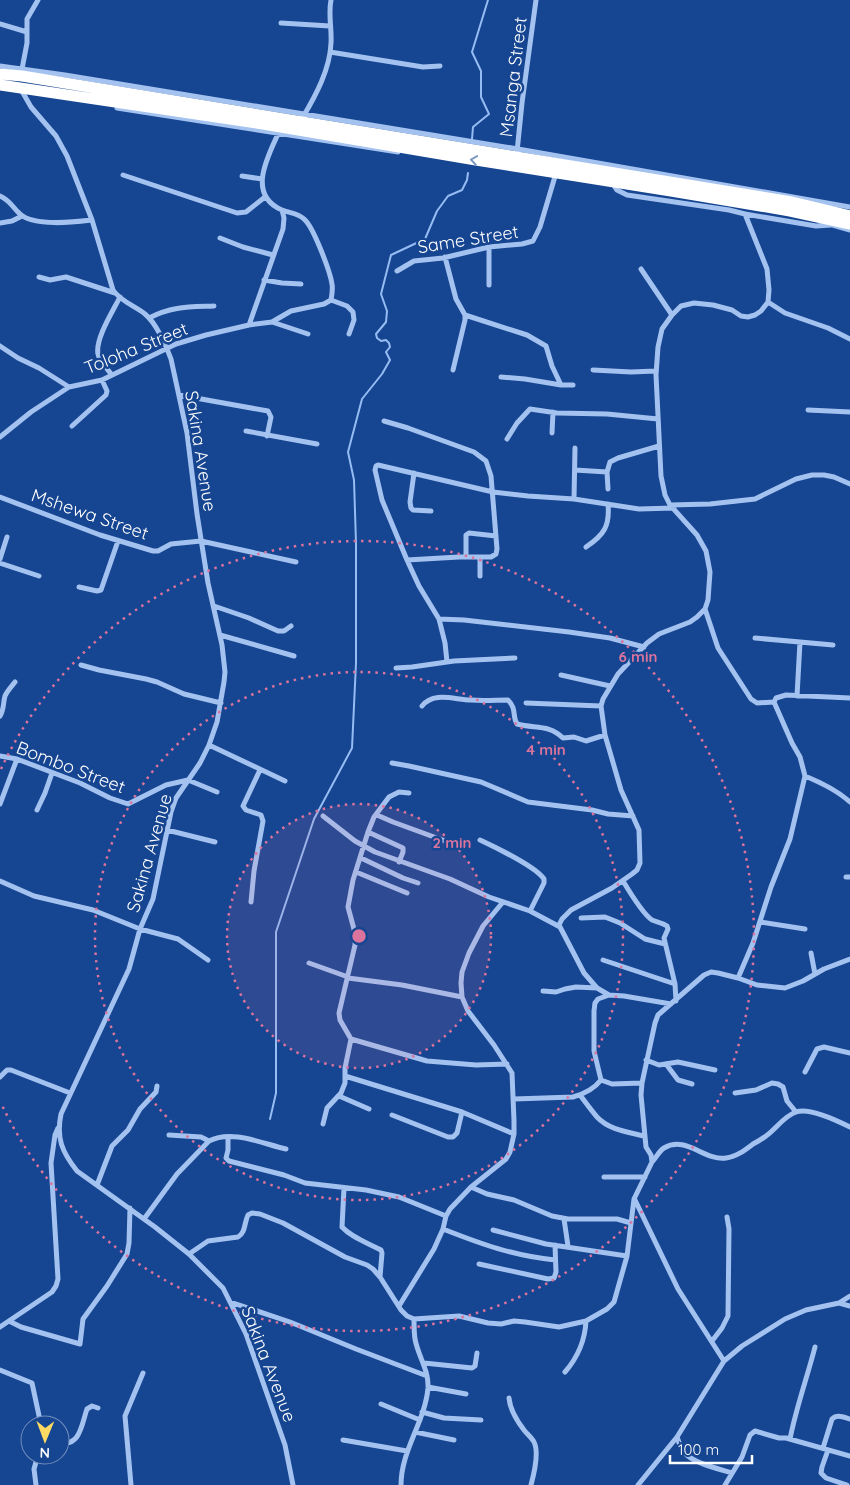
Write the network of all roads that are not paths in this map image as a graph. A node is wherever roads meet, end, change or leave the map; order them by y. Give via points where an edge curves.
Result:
1 (38, 0) edge
2 (331, 0) edge
3 (536, 0) edge
4 (281, 23) dead end
5 (0, 24) edge
6 (330, 26) junction
7 (27, 32) junction
8 (330, 52) junction
9 (0, 66) edge
10 (440, 66) dead end
11 (22, 69) junction
12 (0, 74) edge
13 (0, 85) edge
14 (0, 90) edge
15 (23, 93) junction
16 (302, 118) junction
17 (335, 132) junction
18 (278, 134) junction
19 (379, 139) junction
20 (517, 153) junction
21 (451, 156) junction
22 (557, 172) junction
23 (124, 175) dead end
24 (242, 176) dead end
25 (262, 180) junction
26 (611, 182) junction
27 (0, 196) edge
28 (265, 197) junction
29 (850, 207) edge
30 (282, 210) junction
31 (745, 214) junction
32 (22, 216) junction
33 (850, 216) edge
34 (820, 218) junction
35 (92, 220) junction
36 (0, 223) edge
37 (850, 224) edge
38 (831, 225) junction
39 (850, 230) edge
40 (220, 238) dead end
41 (489, 247) junction
42 (273, 255) junction
43 (445, 257) junction
44 (641, 269) dead end
45 (397, 271) dead end
46 (39, 277) dead end
47 (264, 280) junction
48 (301, 284) dead end
49 (489, 285) dead end
50 (118, 295) junction
51 (331, 300) junction
52 (768, 302) junction
53 (214, 306) dead end
54 (465, 315) junction
55 (672, 315) junction
56 (149, 318) junction
57 (272, 322) junction
58 (249, 325) junction
59 (308, 334) dead end
60 (348, 334) dead end
61 (850, 339) edge
62 (0, 346) edge
63 (167, 347) junction
64 (453, 370) dead end
65 (593, 370) dead end
66 (656, 371) junction
67 (111, 374) junction
68 (501, 377) dead end
69 (102, 380) junction
70 (561, 385) junction
71 (573, 385) dead end
72 (69, 387) junction
73 (179, 395) junction
74 (808, 410) dead end
75 (553, 412) junction
76 (850, 412) edge
77 (658, 419) junction
78 (384, 421) dead end
79 (72, 426) dead end
80 (246, 431) dead end
81 (552, 433) dead end
82 (267, 436) junction
83 (0, 437) edge
84 (507, 439) dead end
85 (317, 444) dead end
86 (659, 446) junction
87 (575, 448) dead end
88 (575, 470) junction
89 (607, 472) junction
90 (414, 473) junction
91 (850, 484) edge
92 (608, 488) dead end
93 (493, 492) junction
94 (0, 497) edge
95 (574, 499) junction
96 (608, 504) junction
97 (672, 506) junction
98 (432, 511) dead end
99 (7, 536) dead end
100 (496, 536) junction
101 (118, 541) junction
102 (201, 541) junction
103 (586, 547) dead end
104 (466, 557) junction
105 (480, 557) junction
106 (0, 559) edge
107 (407, 560) junction
108 (296, 562) dead end
109 (0, 563) edge
110 (38, 576) dead end
111 (480, 576) dead end
112 (79, 587) dead end
113 (214, 606) junction
114 (705, 609) junction
115 (439, 619) junction
116 (291, 626) dead end
117 (220, 635) junction
118 (755, 638) dead end
119 (800, 642) junction
120 (833, 645) dead end
121 (644, 647) junction
122 (294, 656) dead end
123 (515, 658) dead end
124 (447, 662) junction
125 (80, 665) dead end
126 (396, 668) dead end
127 (561, 675) dead end
128 (15, 682) dead end
129 (610, 686) junction
130 (797, 696) junction
131 (850, 698) edge
132 (774, 702) junction
133 (220, 703) junction
134 (526, 704) dead end
135 (422, 706) dead end
136 (601, 706) junction
137 (0, 716) edge
138 (605, 735) junction
139 (209, 745) junction
140 (0, 756) edge
141 (17, 759) junction
142 (392, 763) dead end
143 (260, 770) junction
144 (52, 773) junction
145 (806, 776) junction
146 (188, 780) junction
147 (285, 781) dead end
148 (217, 792) dead end
149 (409, 793) dead end
150 (850, 802) edge
151 (0, 804) edge
152 (37, 810) dead end
153 (377, 814) junction
154 (323, 816) dead end
155 (633, 816) junction
156 (166, 830) junction
157 (368, 832) junction
158 (480, 840) dead end
159 (445, 841) dead end
160 (215, 842) dead end
161 (364, 846) junction
162 (361, 858) junction
163 (399, 862) junction
164 (356, 872) junction
165 (0, 881) edge
166 (623, 881) junction
167 (418, 883) dead end
168 (407, 893) dead end
169 (251, 902) dead end
170 (503, 902) junction
171 (530, 912) junction
172 (581, 918) dead end
173 (760, 922) junction
174 (560, 927) junction
175 (140, 929) junction
176 (805, 929) dead end
177 (665, 944) junction
178 (811, 953) dead end
179 (208, 960) dead end
180 (603, 960) dead end
181 (850, 960) edge
182 (309, 963) dead end
183 (815, 974) junction
184 (348, 978) junction
185 (738, 978) junction
186 (674, 984) junction
187 (597, 988) junction
188 (543, 991) dead end
189 (609, 995) junction
190 (462, 997) junction
191 (673, 1002) junction
192 (351, 1039) junction
193 (850, 1054) edge
194 (646, 1060) junction
195 (507, 1064) junction
196 (666, 1064) junction
197 (715, 1070) dead end
198 (805, 1072) dead end
199 (345, 1076) junction
200 (0, 1077) edge
201 (601, 1080) junction
202 (642, 1083) junction
203 (692, 1084) dead end
204 (158, 1086) dead end
205 (70, 1093) junction
206 (735, 1093) dead end
207 (580, 1095) junction
208 (339, 1096) junction
209 (514, 1099) junction
210 (369, 1109) dead end
211 (462, 1112) junction
212 (796, 1112) junction
213 (392, 1115) dead end
214 (323, 1124) dead end
215 (58, 1126) junction
216 (850, 1127) edge
217 (514, 1134) junction
218 (169, 1135) dead end
219 (228, 1136) junction
220 (644, 1136) junction
221 (209, 1141) junction
222 (286, 1149) dead end
223 (652, 1162) junction
224 (604, 1177) dead end
225 (644, 1177) junction
226 (97, 1185) junction
227 (471, 1186) junction
228 (344, 1188) junction
229 (634, 1199) junction
230 (130, 1208) junction
231 (446, 1216) junction
232 (728, 1217) dead end
233 (144, 1219) junction
234 (564, 1219) junction
235 (631, 1222) junction
236 (442, 1229) junction
237 (493, 1230) dead end
238 (555, 1245) junction
239 (568, 1246) junction
240 (189, 1254) junction
241 (627, 1256) junction
242 (555, 1260) junction
243 (479, 1264) dead end
244 (380, 1277) junction
245 (850, 1296) edge
246 (230, 1302) junction
247 (839, 1303) junction
248 (399, 1306) junction
249 (850, 1306) edge
250 (414, 1319) junction
251 (586, 1321) junction
252 (9, 1322) junction
253 (0, 1327) edge
254 (712, 1342) junction
255 (815, 1347) dead end
256 (477, 1353) dead end
257 (724, 1362) junction
258 (424, 1363) junction
259 (0, 1370) edge
260 (565, 1372) dead end
261 (143, 1373) dead end
262 (427, 1376) junction
263 (428, 1388) junction
264 (466, 1394) dead end
265 (509, 1398) dead end
266 (381, 1404) dead end
267 (98, 1408) dead end
268 (422, 1412) junction
269 (39, 1415) edge
270 (850, 1419) edge
271 (420, 1420) junction
272 (481, 1420) dead end
273 (415, 1432) junction
274 (677, 1437) junction
275 (790, 1439) junction
276 (343, 1440) dead end
277 (454, 1440) dead end
278 (70, 1443) edge
279 (826, 1449) junction
280 (407, 1451) junction
281 (850, 1456) edge
282 (35, 1465) edge
283 (732, 1473) junction
284 (36, 1485) edge
285 (131, 1485) edge
286 (293, 1485) edge
287 (401, 1485) edge
288 (532, 1485) edge
289 (638, 1485) edge
290 (725, 1485) edge
291 (847, 1485) edge

1 - 7 street via 27,19
2 - 6 street
3 - 20 street, Msanga Street
4 - 6 street
5 - 7 street
6 - 8 street
7 - 11 street
8 - 10 street via 423,67
8 - 16 street via 314,99
9 - 11 street
11 - 16 street
12 - 16 highway
13 - 17 highway
14 - 15 street
15 - 18 street
15 - 35 street via 62,145
16 - 17 highway
16 - 20 street
17 - 19 highway
18 - 21 street via 428,157
18 - 25 street via 268,155
19 - 20 highway
19 - 21 highway
20 - 29 street
20 - 33 highway via 792,202
22 -> 21 highway
22 - 26 highway
22 - 41 street, Same Street via 533,241
23 - 28 street via 237,213 246,212
24 - 25 street
25 - 28 street
26 - 31 street via 627,195
26 - 34 highway
27 - 32 street
28 - 30 street
30 - 42 street via 283,229
30 - 51 street via 308,222 332,282
31 - 38 street via 816,226
31 - 52 street via 767,268
32 - 35 street via 50,223
32 - 36 street via 12,222
34 - 37 highway
34 - 38 street
35 - 50 street via 111,284
38 - 39 street
40 - 42 street
41 - 43 street, Same Street
41 - 49 street
42 - 47 street
43 - 45 street, Same Street via 414,261
43 - 54 street via 456,299
44 - 55 street
46 - 50 street, Sakina Avenue via 50,280 66,277
47 - 48 street
47 - 58 street
50 - 56 street, Sakina Avenue
50 - 67 street via 98,350 99,358
51 - 57 street, Toloha Street via 291,311
51 - 60 street via 348,306 353,312 354,320
52 - 55 street via 761,311 748,317 713,305 694,303 681,306
52 - 61 street via 784,313
53 - 56 street via 174,308
54 - 64 street
54 - 70 street via 527,335 546,346
55 - 66 street via 662,329
56 - 63 street, Sakina Avenue
57 - 58 street, Toloha Street
57 - 59 street
58 - 63 street, Toloha Street
62 - 72 street
63 - 67 street, Toloha Street
63 - 73 street, Sakina Avenue
65 - 66 street
66 - 77 street
67 - 69 street, Toloha Street
68 - 70 street
69 - 72 street, Toloha Street
69 - 79 street via 106,395
70 - 71 street
72 - 83 street, Toloha Street
73 - 82 street via 268,412 271,417
73 - 102 street, Sakina Avenue
74 - 76 street
75 - 77 street
75 - 81 street
75 - 84 street via 530,409
77 - 86 street
78 - 93 street via 474,452 486,461
80 - 82 street
82 - 85 street
86 - 89 street via 614,460
86 - 97 street via 661,476
87 - 88 street
88 - 89 street
88 - 95 street
89 - 92 street
90 - 93 street
90 - 98 street via 411,508
90 - 107 street via 382,465 375,468 382,500
91 - 97 street via 834,477 812,475 796,479 755,499
93 - 95 street
93 - 100 street
94 - 101 street, Mshewa Street
95 - 96 street
96 - 97 street via 638,509
96 - 103 street via 604,532
97 - 114 street via 706,551 710,582
99 - 106 street
100 - 104 street via 468,533
100 - 105 street via 496,554
101 - 102 street, Mshewa Street via 158,551 171,544
101 - 112 street via 101,590
102 - 108 street, Mshewa Street
102 - 113 street, Sakina Avenue
104 - 105 street
104 - 107 street
105 - 111 street
107 - 115 street
109 - 110 street
113 - 116 street via 278,631
113 - 117 street, Sakina Avenue
114 - 121 street via 690,622 659,634
114 - 132 street via 718,648 750,699 757,703
115 - 121 street via 569,632
115 - 124 street
117 - 122 street
117 - 133 street, Sakina Avenue via 225,672
118 - 119 street
119 - 120 street
119 - 130 street
121 - 129 street
123 - 124 street
124 - 126 street
125 - 133 street via 156,682 184,694
127 - 129 street
128 - 137 street via 8,690
129 - 136 street
130 - 131 street
130 - 132 street via 780,696
132 - 145 street
133 - 139 street, Sakina Avenue
134 - 136 street
135 - 138 street via 430,699 440,697 508,700 518,724 556,731 563,738 586,741
136 - 138 street
138 - 155 street via 621,790
139 - 143 street
139 - 146 street, Sakina Avenue
140 - 141 street, Bombo Street
141 - 144 street, Bombo Street
141 - 151 street
142 - 155 street via 481,782 528,802
143 - 147 street
143 - 169 street via 243,806 261,815 263,821
144 - 146 street, Bombo Street via 128,804 166,784
144 - 152 street
145 - 150 street via 841,793
145 - 173 street via 790,839
146 - 148 street
146 - 156 street, Sakina Avenue via 176,798
149 - 153 street via 399,792 389,798
153 - 157 street
153 - 159 street
154 - 161 street
155 - 166 street via 639,830 640,863 637,870
156 - 160 street
156 - 175 street, Sakina Avenue via 153,899
157 - 161 street
157 - 163 street via 403,848
158 - 171 street via 542,876 544,883
161 - 162 street
161 - 163 street
162 - 164 street
162 - 167 street
163 - 170 street
164 - 168 street
164 - 184 street via 349,913 356,938
165 - 175 street via 34,896 93,910
166 - 174 street via 571,910 560,922
166 - 177 street via 648,916 667,926
170 - 171 street
170 - 190 street via 483,926 469,953 460,983
171 - 174 street
172 - 177 street via 605,917 645,939
173 - 176 street
173 - 185 street
174 - 187 street via 584,973
175 - 179 street via 178,939
175 - 205 street, Sakina Avenue via 129,969
177 - 186 street
178 - 183 street
180 - 186 street
181 - 183 street
182 - 184 street
183 - 185 street via 785,988
184 - 190 street
184 - 192 street via 339,1015
185 - 191 street via 711,972
186 - 191 street
187 - 188 street
187 - 189 street
189 - 191 street
189 - 201 street via 598,999 594,1011 594,1051
190 - 195 street via 468,1011
191 - 194 street via 658,1015
192 - 195 street via 427,1061
192 - 199 street
193 - 198 street via 817,1048
194 - 196 street
194 - 202 street
195 - 209 street via 512,1073
196 - 197 street via 678,1062
196 - 203 street via 678,1080
199 - 208 street
199 - 211 street
200 - 205 street via 6,1070 11,1070
201 - 202 street via 612,1084
201 - 207 street
202 - 220 street
204 - 226 street via 128,1130 112,1146
205 - 215 street, Sakina Avenue
206 - 212 street via 778,1084 783,1087 787,1101
207 - 209 street
207 - 220 street via 598,1119 608,1126
208 - 210 street
208 - 214 street via 327,1108
209 - 217 street
211 - 213 street via 453,1137
211 - 217 street
212 - 216 street via 810,1112
212 - 223 street via 734,1156 719,1158 689,1146 674,1144 663,1148
215 - 226 street, Sakina Avenue via 69,1161
215 - 252 street via 51,1163 58,1279 52,1292
217 - 227 street via 506,1159
218 - 221 street
219 - 221 street
219 - 222 street
219 - 228 street via 226,1158 229,1161 305,1183
220 - 223 street
221 - 233 street via 177,1174
223 - 225 street
224 - 225 street
225 - 229 street
226 - 230 street, Sakina Avenue
227 - 231 street
227 - 234 street
228 - 231 street via 400,1197
228 - 244 street via 342,1227 381,1250
229 - 235 street
229 - 254 street via 678,1289
230 - 233 street, Sakina Avenue
230 - 252 street via 127,1254 83,1319 80,1344
231 - 236 street
232 - 254 street via 728,1316
233 - 240 street, Sakina Avenue
234 - 235 street
234 - 239 street
235 - 241 street
236 - 242 street via 492,1248
236 - 248 street via 434,1250
237 - 238 street
238 - 239 street
238 - 242 street
239 - 241 street
240 - 244 street via 208,1240 242,1235 248,1216 255,1213 283,1223 345,1257 367,1265
240 - 246 street, Sakina Avenue via 223,1288
241 - 251 street via 614,1302
242 - 243 street via 554,1278 548,1279
244 - 248 street
245 - 247 street
246 - 262 street
246 - 286 street, Sakina Avenue via 246,1334 285,1445
247 - 249 street
247 - 257 street via 806,1310 785,1319 742,1346
248 - 250 street
250 - 251 street via 459,1316 488,1323 514,1321 559,1327
250 - 258 street via 415,1339
251 - 260 street via 582,1346
252 - 253 street
254 - 257 street
255 - 275 street
256 - 258 street via 472,1368
257 - 274 street
258 - 262 street
259 - 269 street via 32,1384
261 - 285 street via 124,1416
262 - 263 street
263 - 264 street
263 - 268 street
265 - 288 street via 516,1417 534,1443
266 - 271 street
267 - 278 street via 92,1406 87,1409 79,1433
268 - 271 street
268 - 272 street via 444,1418
270 - 279 street via 834,1417
271 - 273 street
273 - 277 street
273 - 280 street
274 - 283 street via 688,1456
274 - 289 street
275 - 279 street
275 - 283 street via 752,1433
276 - 280 street
279 - 281 street
279 - 291 street via 821,1473
280 - 287 street
282 - 284 street
283 - 290 street

